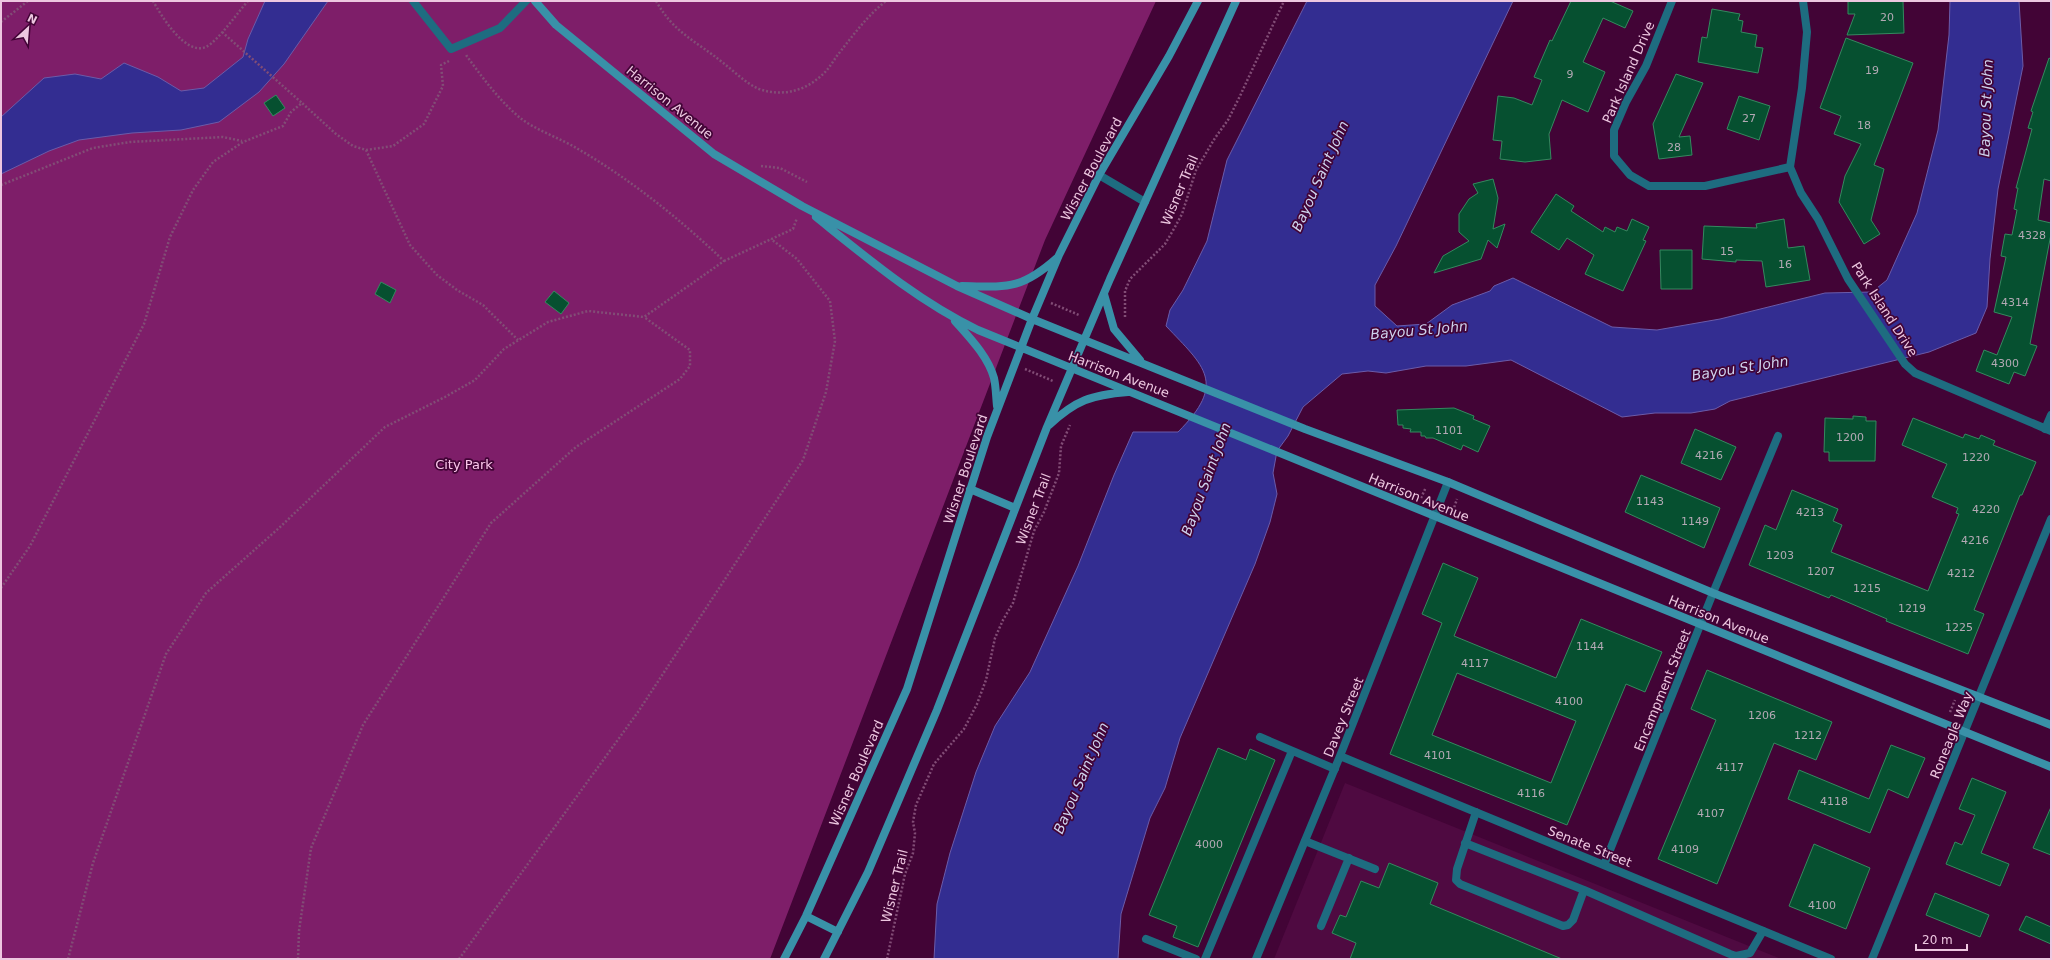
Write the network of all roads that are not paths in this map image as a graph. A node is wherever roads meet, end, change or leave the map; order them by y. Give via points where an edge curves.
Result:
1 (413, 1) edge
2 (526, 1) edge
3 (535, 1) edge
4 (1198, 1) edge
5 (1236, 1) edge
6 (1672, 1) edge
7 (1804, 1) edge
8 (1790, 167) junction
9 (1099, 175) junction
10 (1145, 202) junction
11 (802, 206) junction
12 (1059, 255) junction
13 (957, 286) junction
14 (1104, 294) junction
15 (952, 317) junction
16 (1032, 319) junction
17 (1084, 339) junction
18 (1020, 348) junction
19 (1142, 362) junction
20 (1072, 369) junction
21 (1129, 392) junction
22 (997, 408) junction
23 (2051, 415) edge
24 (1047, 427) junction
25 (2048, 430) edge
26 (1778, 436) dead end
27 (1448, 482) junction
28 (970, 489) junction
29 (1015, 508) junction
30 (1434, 517) junction
31 (2051, 519) edge
32 (1713, 592) junction
33 (1701, 624) junction
34 (1980, 697) junction
35 (2051, 725) edge
36 (1965, 732) junction
37 (1260, 737) dead end
38 (1292, 750) junction
39 (1340, 756) junction
40 (2051, 767) edge
41 (1335, 769) junction
42 (1476, 812) junction
43 (1305, 841) junction
44 (1465, 843) junction
45 (1349, 858) junction
46 (1604, 865) junction
47 (1375, 869) dead end
48 (1584, 890) junction
49 (806, 916) junction
50 (1321, 926) dead end
51 (1763, 931) junction
52 (838, 932) junction
53 (1146, 939) dead end
54 (784, 959) edge
55 (824, 959) edge
56 (1196, 959) edge
57 (1205, 959) edge
58 (1256, 959) edge
59 (1831, 959) edge
60 (1872, 959) edge

1 - 2 street via 451,49 500,28
3 - 11 street, Harrison Avenue via 556,25 714,154
4 - 9 street, Wisner Boulevard
5 - 10 street
6 - 8 street, Park Island Drive via 1646,66 1614,130 1614,156 1630,175 1649,186 1706,186
7 - 8 street via 1807,32 1802,88
8 - 25 street, Park Island Drive via 1801,193 1818,219 1848,279 1905,364 1915,372 1946,387
9 - 10 street
9 - 12 street, Wisner Boulevard
10 - 14 street
11 - 13 street, Harrison Avenue
11 - 15 street, Harrison Avenue via 911,291
12 - 13 street via 1040,273 1011,286
12 - 16 street, Wisner Boulevard
13 - 16 street, Harrison Avenue
14 - 17 street
14 - 19 street via 1114,329
15 - 18 street, Harrison Avenue
15 - 22 street via 971,339 994,377
16 - 17 street, Harrison Avenue
16 - 18 street, Wisner Boulevard
17 - 19 street, Harrison Avenue
17 - 20 street
18 - 20 street, Harrison Avenue
18 - 22 street, Wisner Boulevard
19 - 27 street, Harrison Avenue via 1305,429
20 - 21 street, Harrison Avenue
20 - 24 street
21 - 24 street via 1100,394 1083,400 1063,412
21 - 30 street, Harrison Avenue
22 - 28 street, Wisner Boulevard
23 - 25 street
24 - 29 street
26 - 32 street, Encampment Street
27 - 30 street, Davey Street
27 - 32 street, Harrison Avenue
28 - 29 street
28 - 49 street, Wisner Boulevard via 907,689
29 - 52 street via 936,710 868,872
30 - 33 street, Harrison Avenue
30 - 39 street, Davey Street
31 - 34 street, Roneagle Way
32 - 33 street, Encampment Street
32 - 34 street, Harrison Avenue
33 - 36 street, Harrison Avenue
33 - 46 street, Encampment Street
34 - 35 street, Harrison Avenue
34 - 36 street, Roneagle Way
36 - 40 street, Harrison Avenue
36 - 60 street, Roneagle Way
37 - 38 street
38 - 41 street
38 - 57 street
39 - 41 street, Davey Street
39 - 42 street, Senate Street
41 - 43 street, Davey Street
42 - 44 street
42 - 46 street, Senate Street
43 - 45 street
43 - 58 street, Davey Street
44 - 48 street
44 - 48 street via 1455,875 1460,884 1559,925 1571,923
45 - 47 street
45 - 50 street
46 - 51 street, Senate Street
48 - 51 street via 1736,956 1750,953
49 - 52 street
49 - 54 street, Wisner Boulevard
51 - 59 street, Senate Street
52 - 55 street
53 - 56 street

